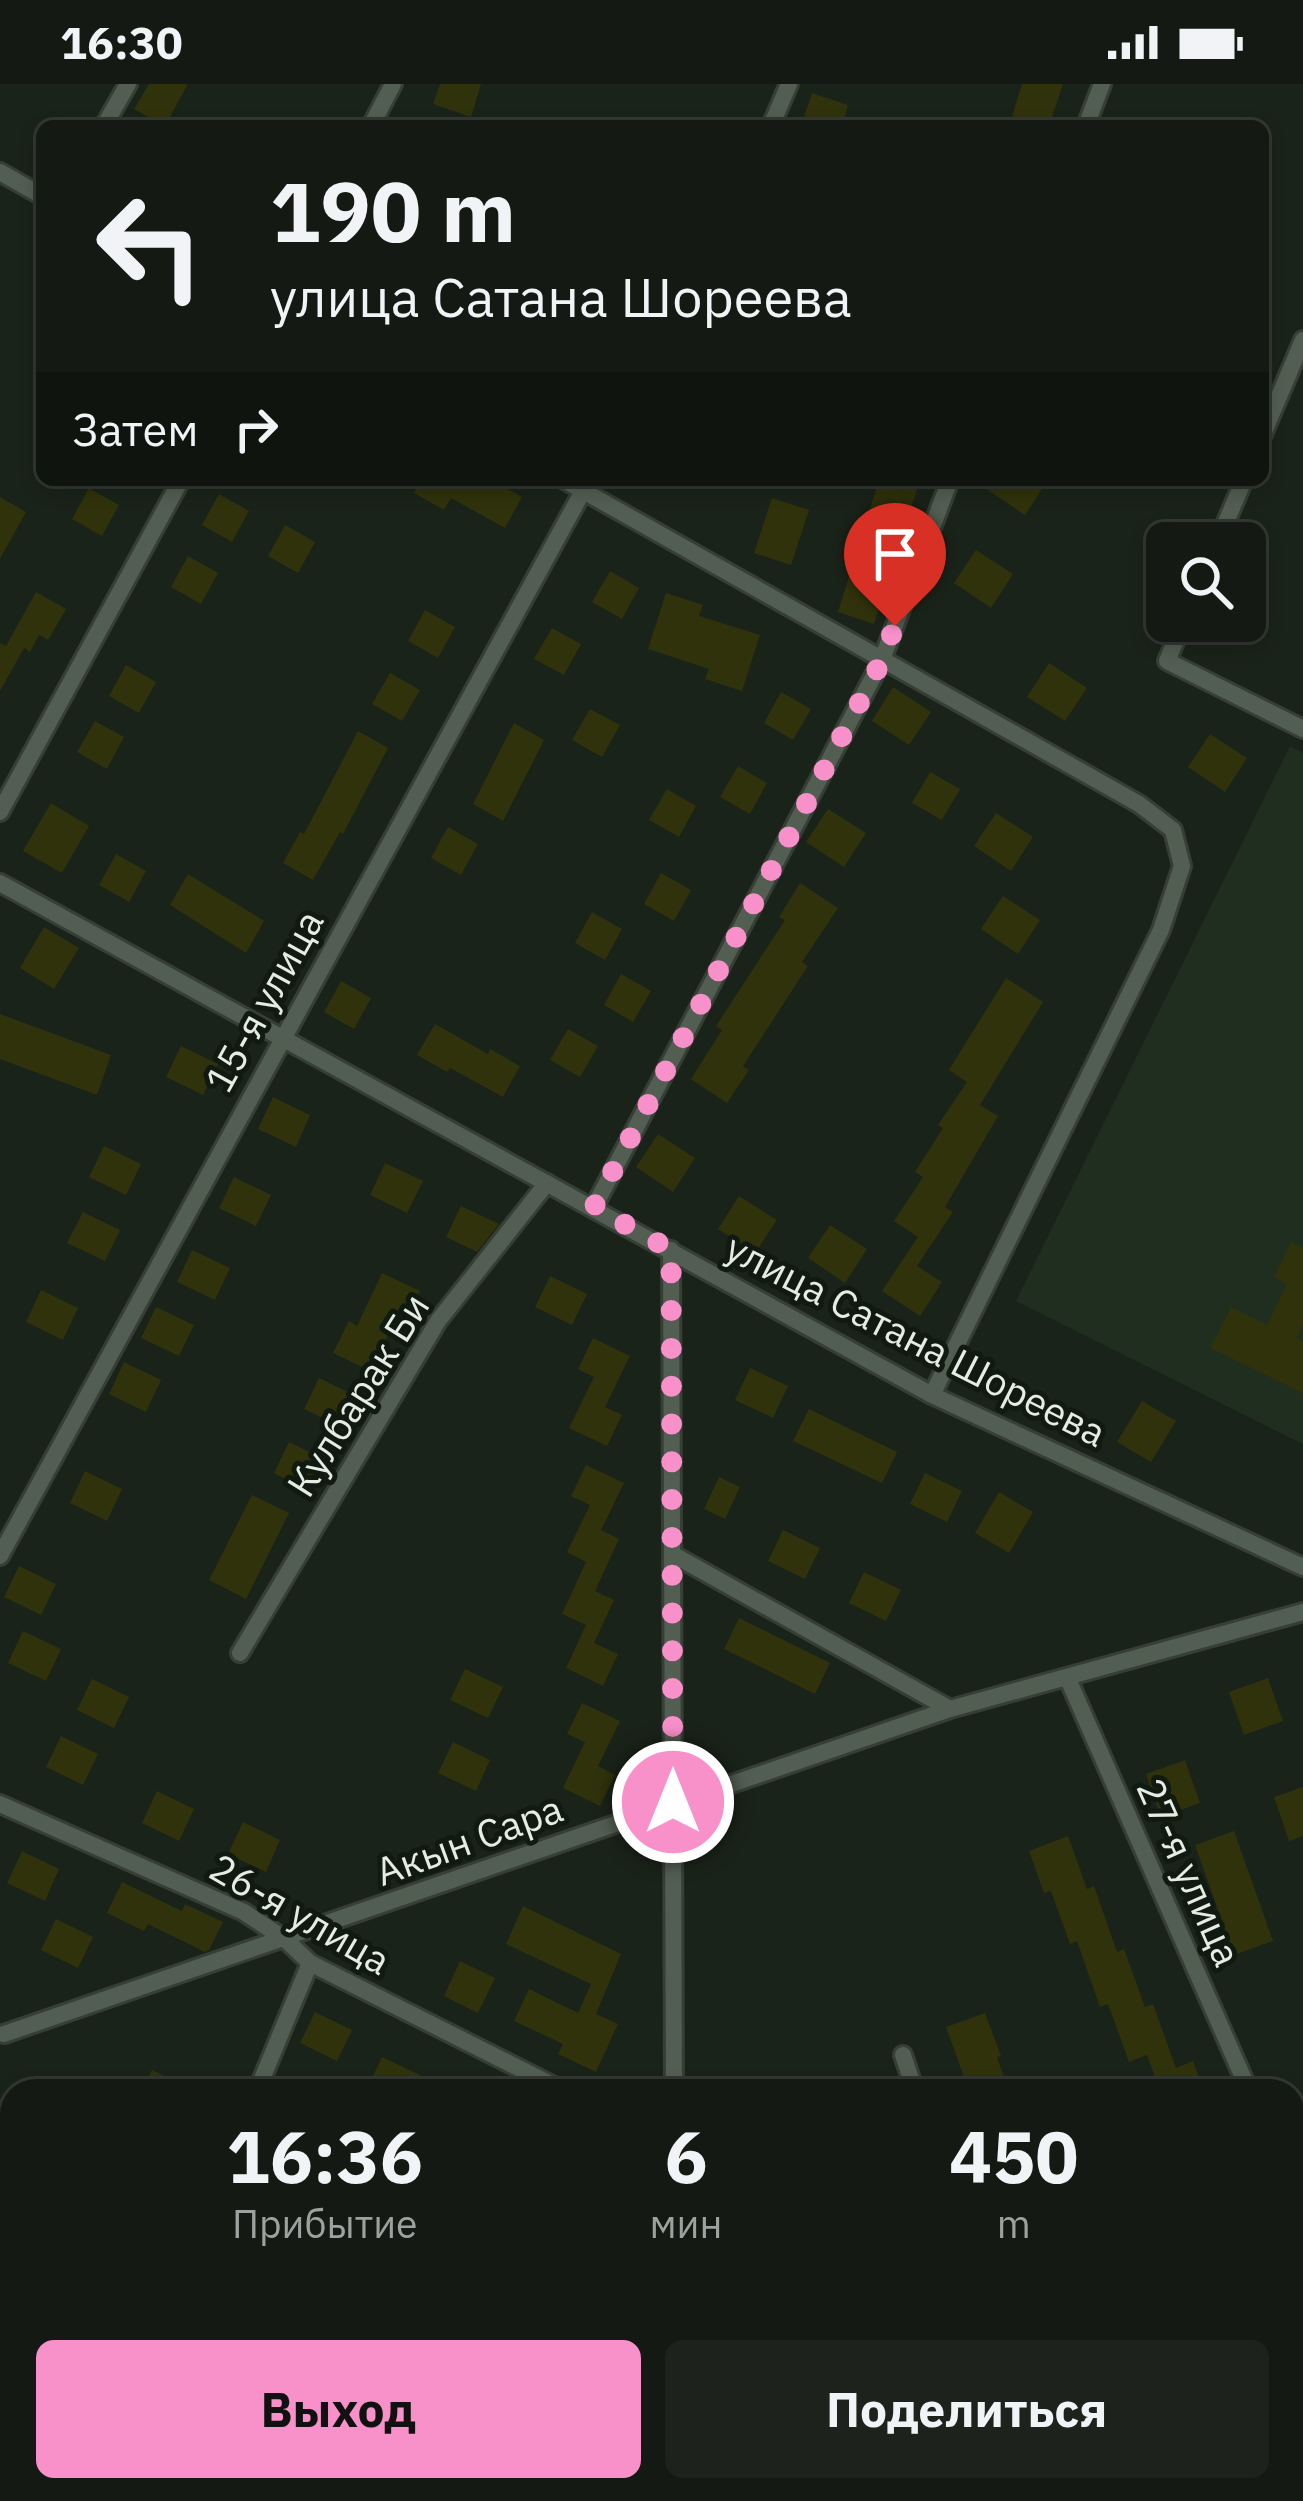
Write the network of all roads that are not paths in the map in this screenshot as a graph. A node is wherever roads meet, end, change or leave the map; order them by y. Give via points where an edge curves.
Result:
1 (128, 84) edge
2 (393, 84) edge
3 (789, 84) edge
4 (1102, 84) edge
5 (107, 120) edge
6 (374, 120) edge
7 (774, 120) edge
8 (1088, 120) edge
9 (0, 172) edge
10 (36, 193) edge
11 (1303, 340) edge
12 (1269, 420) edge
13 (178, 486) edge
14 (585, 486) edge
15 (588, 486) edge
16 (948, 486) edge
17 (1241, 486) edge
18 (1226, 522) edge
19 (1175, 642) edge
20 (881, 662) junction
21 (1303, 729) edge
22 (0, 812) edge
23 (0, 883) edge
24 (281, 1036) junction
25 (547, 1183) junction
26 (594, 1207) junction
27 (671, 1250) junction
28 (932, 1395) junction
29 (672, 1554) junction
30 (0, 1556) edge
31 (1303, 1567) edge
32 (1303, 1612) edge
33 (240, 1653) dead end
34 (1068, 1679) junction
35 (950, 1709) junction
36 (673, 1802) junction
37 (0, 1804) edge
38 (286, 1940) junction
39 (310, 1963) junction
40 (1, 2035) edge
41 (903, 2055) dead end
42 (262, 2079) edge
43 (540, 2079) edge
44 (674, 2079) edge
45 (911, 2079) edge
46 (1244, 2079) edge

1 - 5 street
2 - 6 street
3 - 7 street
4 - 8 street
9 - 10 street
11 - 12 street
13 - 22 street
14 - 24 street, 15-я улица
15 - 20 street
16 - 20 street
17 - 18 street
19 - 21 street via 1167,661
20 - 26 street
20 - 28 street via 1139,804 1173,830 1182,866 1162,930
23 - 24 street, улица Сатана Шореева
24 - 25 street, улица Сатана Шореева
24 - 30 street, 15-я улица
25 - 26 street, улица Сатана Шореева
25 - 33 street, Кулбарак Би via 438,1321
26 - 27 street, улица Сатана Шореева
27 - 28 street, улица Сатана Шореева
27 - 29 street
28 - 31 street, улица Сатана Шореева
29 - 35 street
29 - 36 street
32 - 34 street, Акын Сара
34 - 35 street, Акын Сара
34 - 46 street, 27-я улица
35 - 36 street, Акын Сара
36 - 38 street, Акын Сара
36 - 44 street
37 - 38 street, 26-я улица via 244,1912
38 - 39 street, 26-я улица
38 - 40 street, Акын Сара
39 - 42 street
39 - 43 street, 26-я улица
41 - 45 street

